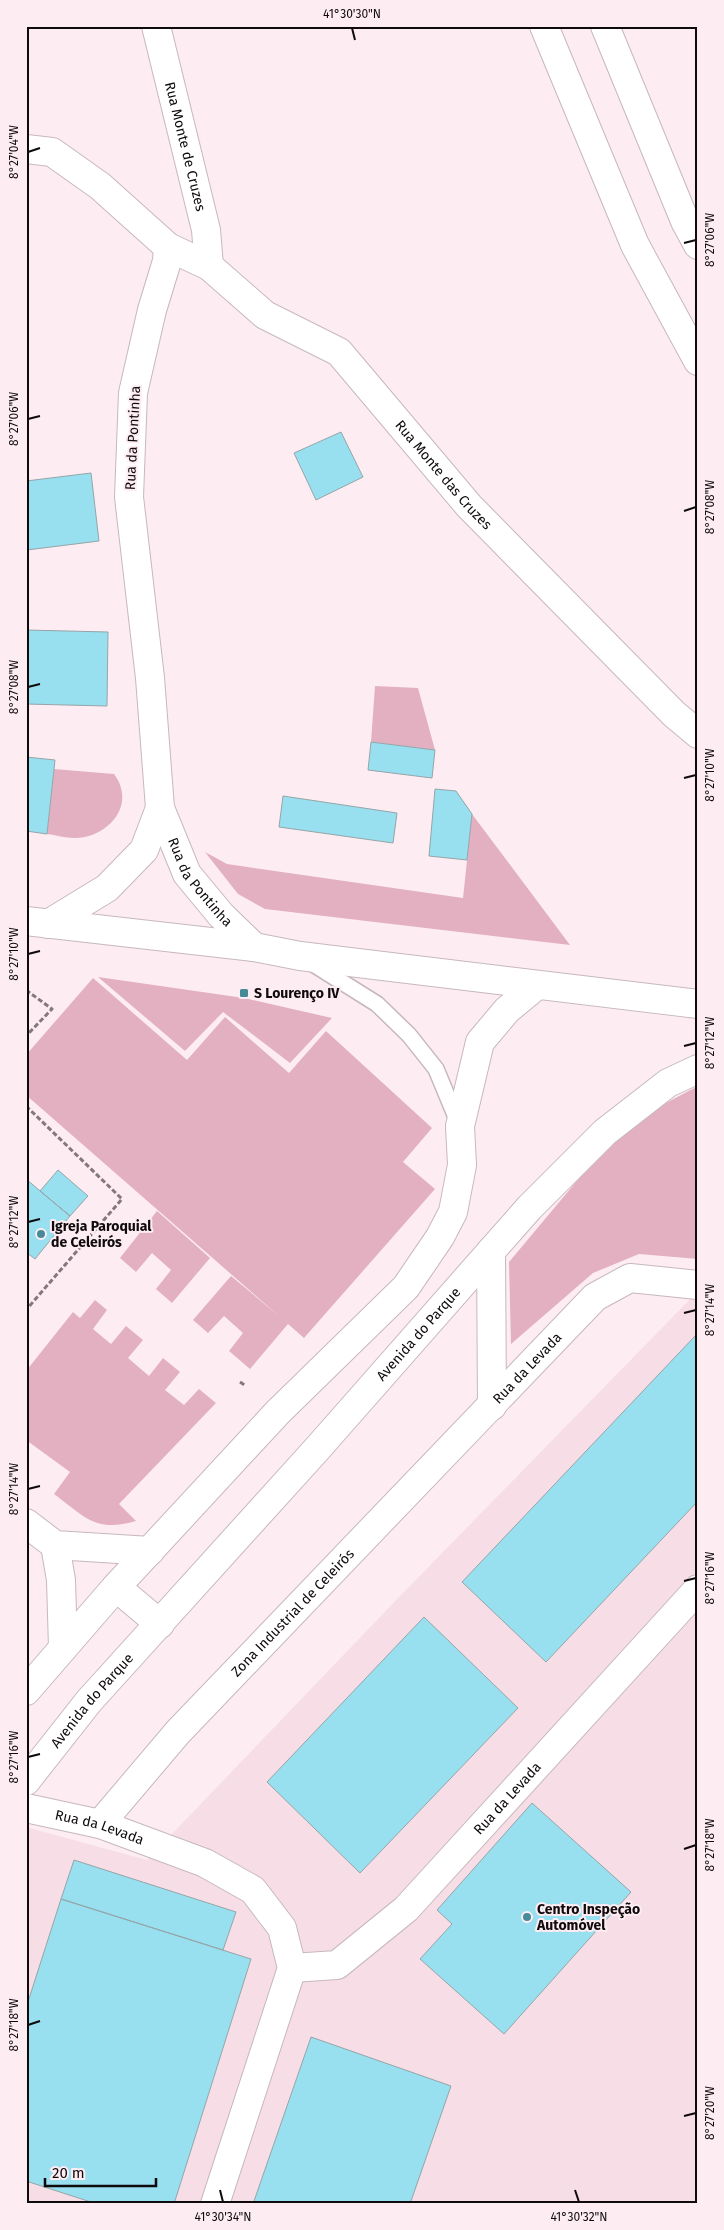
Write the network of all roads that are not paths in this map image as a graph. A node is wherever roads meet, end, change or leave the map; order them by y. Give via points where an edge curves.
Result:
1 (156, 26) edge
2 (544, 26) edge
3 (605, 26) edge
4 (26, 149) edge
5 (698, 245) edge
6 (168, 248) junction
7 (208, 266) junction
8 (698, 361) edge
9 (698, 734) edge
10 (160, 808) junction
11 (37, 923) edge
12 (254, 947) junction
13 (300, 956) junction
14 (536, 986) junction
15 (698, 1004) edge
16 (698, 1069) edge
17 (460, 1126) junction
18 (491, 1251) junction
19 (698, 1285) edge
20 (492, 1406) junction
21 (26, 1523) edge
22 (55, 1545) junction
23 (150, 1551) junction
24 (116, 1587) junction
25 (698, 1589) edge
26 (160, 1624) junction
27 (63, 1648) junction
28 (26, 1691) edge
29 (26, 1781) edge
30 (26, 1808) edge
31 (100, 1824) junction
32 (292, 1968) junction
33 (215, 2204) edge

1 - 7 main road, Rua Monte de Cruzes via 206,230
2 - 8 main road via 634,245
3 - 5 main road via 685,221
4 - 6 main road via 52,152 100,186
6 - 7 main road, Rua Monte das Cruzes
6 - 10 main road, Rua da Pontinha via 133,393 129,497 150,678
7 - 9 main road, Rua Monte das Cruzes via 265,315 339,352 470,506 674,714
10 - 11 main road, Rua da Pontinha via 144,850 107,888
10 - 12 main road, Rua da Pontinha via 187,874 221,915
11 - 12 main road
12 - 13 main road
13 - 14 main road
13 - 17 lane via 377,1004 409,1035 436,1069
14 - 15 main road
14 - 17 main road via 507,1010 480,1042
16 - 18 main road, Avenida do Parque via 668,1083 605,1132
17 - 23 main road via 462,1165 453,1212 406,1287 278,1412
18 - 20 main road, Rua da Levada
18 - 26 main road, Avenida do Parque
19 - 20 main road, Rua da Levada via 630,1278 596,1297
20 - 31 main road, Zona Industrial de Celeirós via 178,1732
21 - 22 main road
22 - 23 main road
22 - 27 main road via 61,1580
23 - 24 main road
24 - 26 main road
24 - 27 main road
25 - 32 main road, Rua da Levada via 406,1909 338,1965
26 - 29 main road, Avenida do Parque via 89,1701
27 - 28 main road
30 - 31 main road, Rua da Levada
31 - 32 main road, Rua da Levada via 205,1863 254,1890 282,1928
32 - 33 main road

